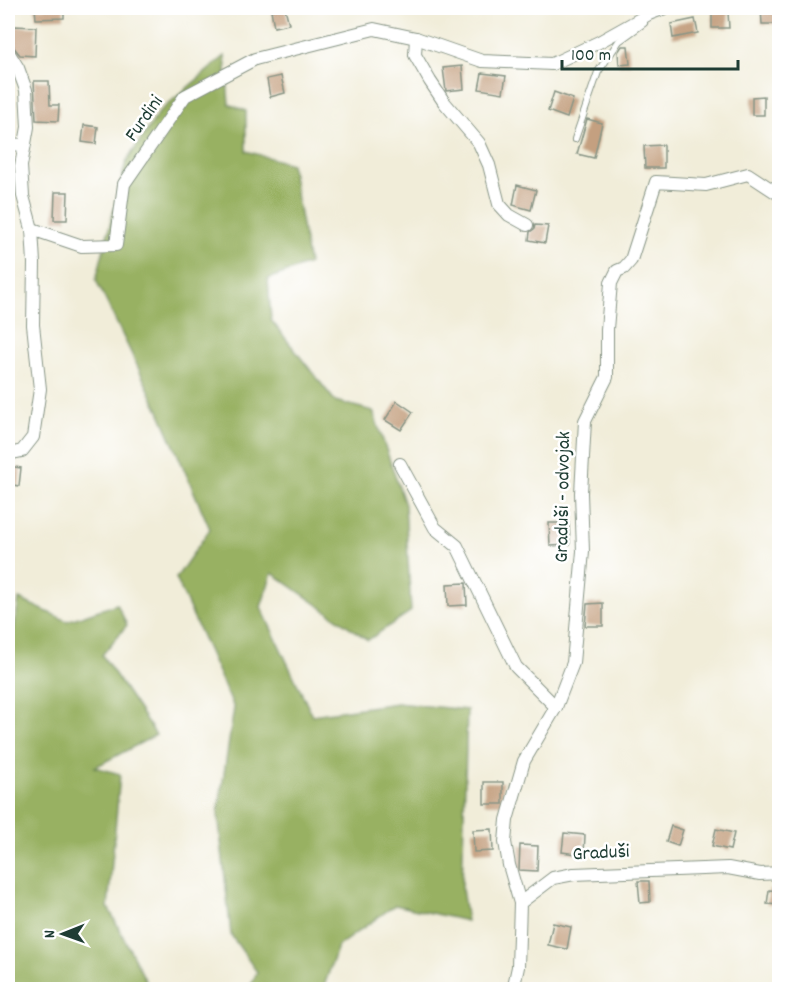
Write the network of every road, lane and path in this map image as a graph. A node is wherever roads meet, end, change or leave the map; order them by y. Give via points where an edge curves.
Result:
1 (665, 8) edge
2 (649, 14) junction
3 (416, 38) junction
4 (8, 52) edge
5 (575, 139) dead end
6 (8, 144) edge
7 (24, 146) junction
8 (780, 195) edge
9 (527, 225) dead end
10 (32, 229) junction
11 (8, 454) edge
12 (400, 464) dead end
13 (556, 707) junction
14 (780, 873) edge
15 (520, 903) junction
16 (513, 990) edge

1 - 2 street, Furdini
2 - 3 street, Furdini via 552,64 482,61
2 - 5 lane via 650,18 619,41 598,72
3 - 9 street via 416,55 430,81 479,143 499,204
3 - 10 street, Furdini via 374,29 255,59 185,96 124,184 116,245 82,246
4 - 7 street via 26,90 28,127
6 - 7 street
7 - 10 street via 23,196
8 - 13 street, Graduši - odvojak via 748,174 706,185 656,182 631,260 617,271 611,283 607,377 585,421 583,551 573,663
10 - 11 street via 33,325 40,388 33,436 22,451
12 - 13 street via 435,528 456,546 516,667
13 - 15 street, Graduši - odvojak via 524,761 507,819 505,842
14 - 15 street, Graduši via 728,868 574,874 553,878
15 - 16 street via 518,967

